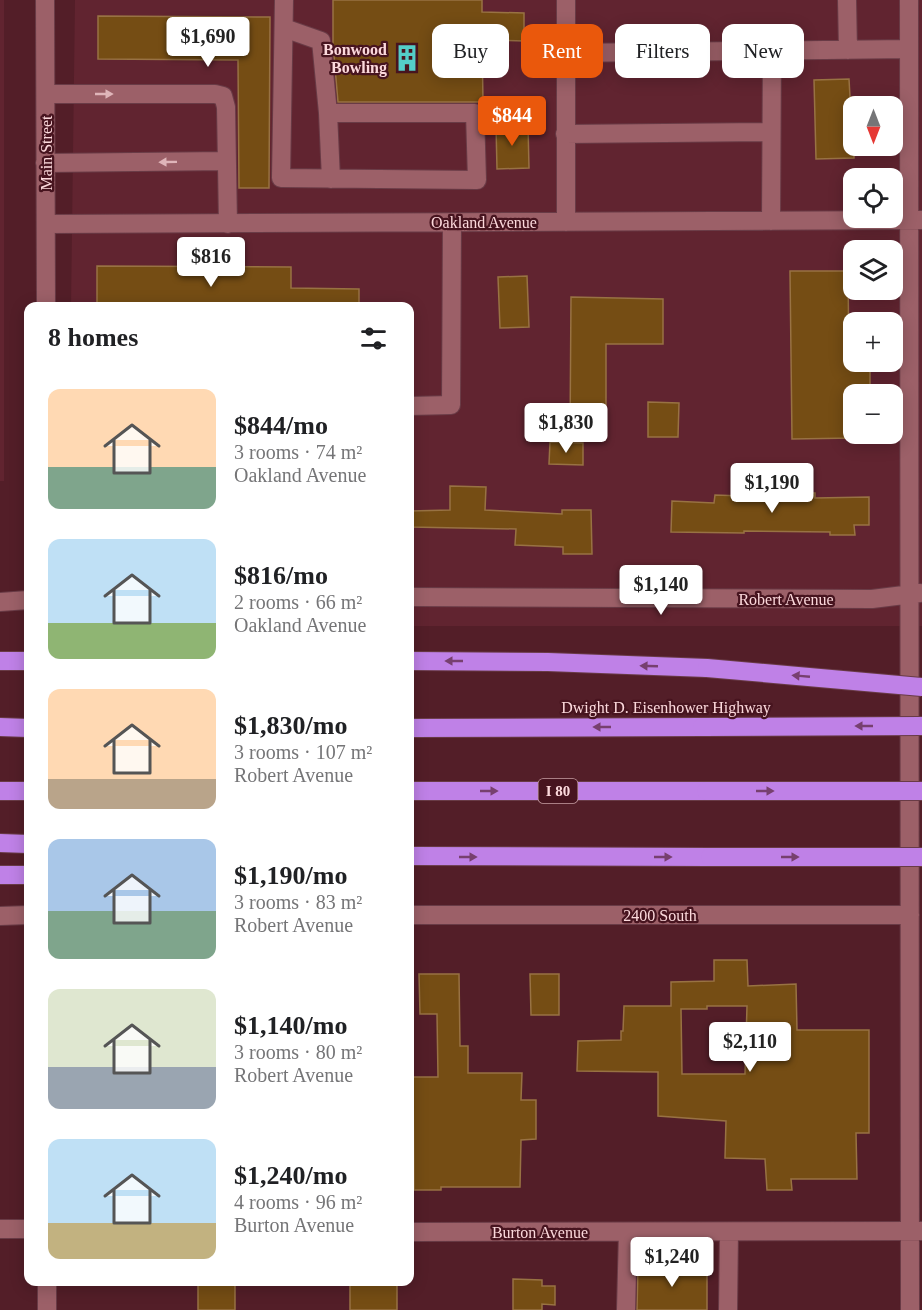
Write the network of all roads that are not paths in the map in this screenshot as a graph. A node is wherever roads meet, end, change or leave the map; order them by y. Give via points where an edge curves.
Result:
1 (45, 0) edge
2 (284, 0) edge
3 (566, 0) edge
4 (847, 0) edge
5 (909, 0) edge
6 (566, 24) edge
7 (284, 28) junction
8 (908, 49) junction
9 (848, 50) junction
10 (722, 51) edge
11 (804, 51) edge
12 (603, 53) edge
13 (566, 78) edge
14 (772, 78) edge
15 (46, 94) junction
16 (328, 113) junction
17 (771, 132) junction
18 (565, 134) junction
19 (226, 161) junction
20 (45, 162) junction
21 (331, 179) junction
22 (916, 220) edge
23 (771, 221) junction
24 (452, 222) junction
25 (566, 222) junction
26 (46, 224) junction
27 (228, 224) junction
28 (46, 302) edge
29 (916, 399) edge
30 (414, 406) edge
31 (916, 594) edge
32 (414, 597) edge
33 (24, 600) edge
34 (0, 602) edge
35 (24, 661) edge
36 (414, 661) edge
37 (0, 662) edge
38 (922, 687) edge
39 (922, 726) edge
40 (0, 728) edge
41 (24, 728) edge
42 (414, 728) edge
43 (0, 791) edge
44 (24, 791) edge
45 (414, 791) edge
46 (922, 791) edge
47 (0, 843) edge
48 (24, 844) edge
49 (414, 856) edge
50 (922, 857) edge
51 (24, 874) edge
52 (0, 875) edge
53 (24, 915) edge
54 (414, 915) edge
55 (910, 915) junction
56 (0, 916) edge
57 (916, 957) edge
58 (0, 1228) edge
59 (24, 1229) edge
60 (916, 1231) edge
61 (414, 1232) edge
62 (628, 1232) junction
63 (729, 1232) junction
64 (47, 1286) edge
65 (47, 1310) edge
66 (626, 1310) edge
67 (728, 1310) edge
68 (910, 1310) edge

1 - 15 street, Main Street
2 - 7 street
3 - 6 street
4 - 9 street
5 - 8 street
7 - 16 street via 321,41
7 - 21 street via 281,178
8 - 9 street
8 - 22 street
9 - 11 street
10 - 12 street
13 - 18 street
14 - 17 street
15 -> 19 street via 223,96
15 - 20 street, Main Street
16 - 21 street
16 - 21 street via 475,113 477,180
17 - 18 street
17 - 23 street
18 - 25 street
19 -> 20 street
19 - 27 street
20 - 26 street, Main Street
22 - 23 street, Oakland Avenue
22 - 29 street
23 - 25 street, Oakland Avenue
24 - 25 street, Oakland Avenue
24 - 27 street, Oakland Avenue
24 - 30 street via 451,405
26 - 27 street, Oakland Avenue
26 - 28 street, Main Street
29 - 31 street
31 - 32 street, Robert Avenue via 872,599
31 - 55 street
33 - 34 street
35 - 37 highway
38 -> 36 highway, bridge via 707,668
39 -> 42 highway, Dwight D. Eisenhower Highway, bridge
40 - 41 highway
43 - 44 highway
45 -> 46 highway, I 80, bridge
47 - 48 highway
49 -> 50 highway, bridge
51 - 52 highway
53 - 56 street
54 - 55 street, 2400 South
55 - 57 street
57 - 60 street
58 - 59 street
60 - 63 street, Burton Avenue
60 - 68 street
61 - 62 street, Burton Avenue
62 - 63 street, Burton Avenue
62 - 66 street
63 - 67 street
64 - 65 street

